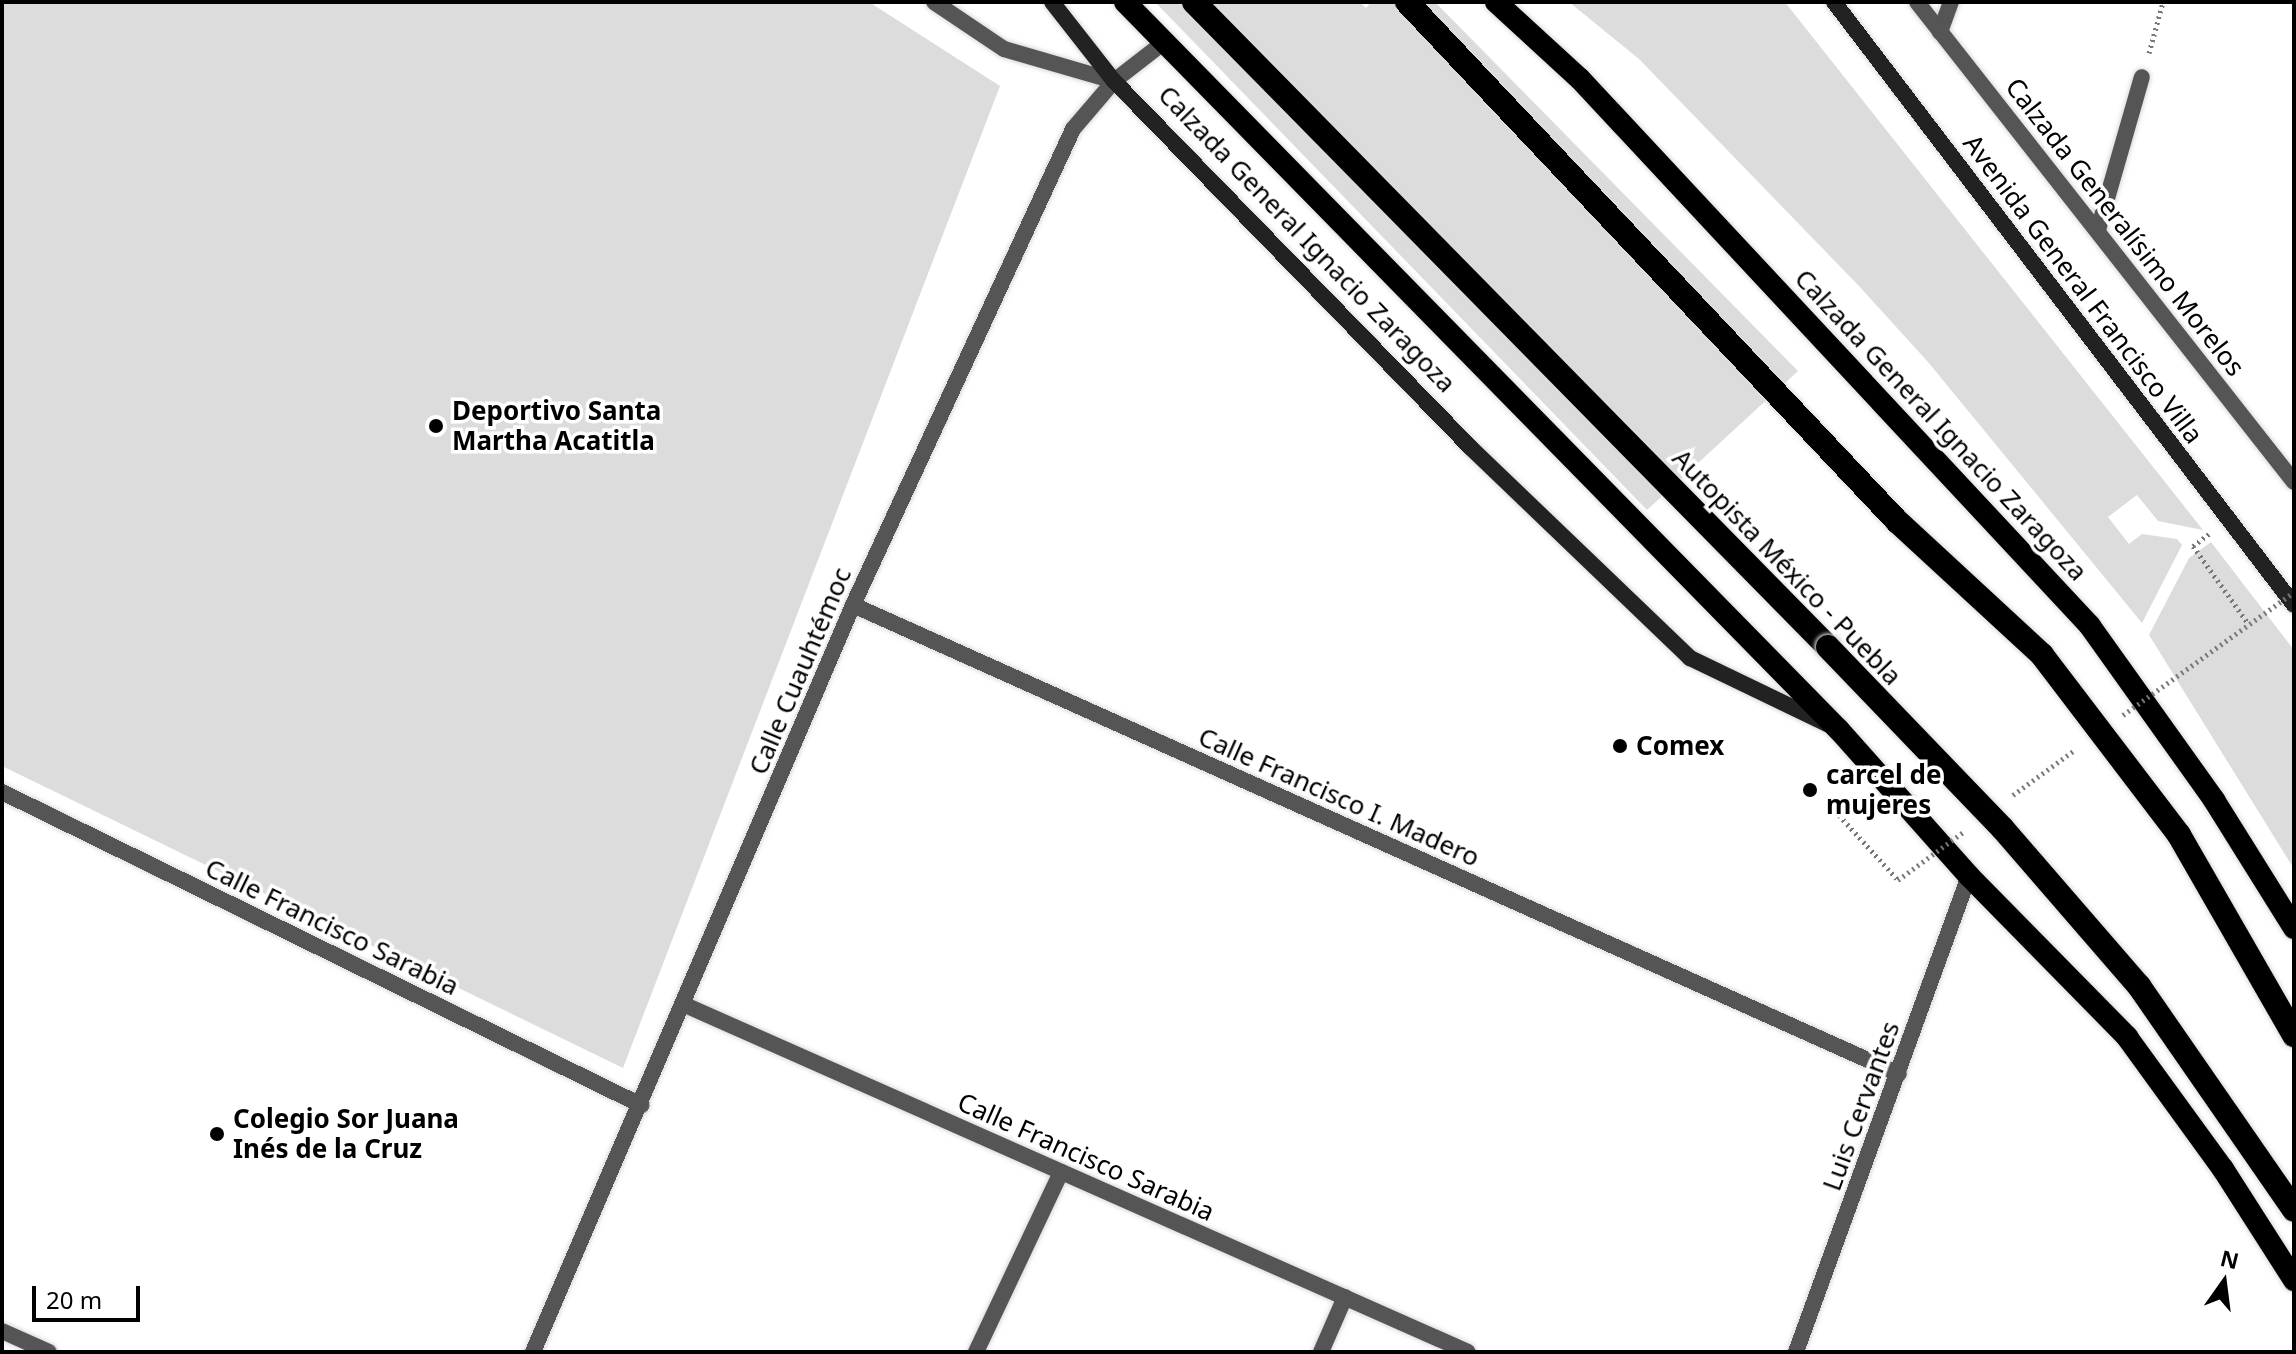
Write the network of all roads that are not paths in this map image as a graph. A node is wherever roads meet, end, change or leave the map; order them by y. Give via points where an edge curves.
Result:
1 (934, 2) edge
2 (1052, 2) edge
3 (1125, 2) edge
4 (1194, 2) edge
5 (1407, 2) edge
6 (1496, 2) edge
7 (1834, 2) edge
8 (1917, 2) edge
9 (1951, 2) edge
10 (1940, 32) junction
11 (1163, 43) junction
12 (2142, 77) road end
13 (1114, 81) junction
14 (2098, 230) junction
15 (2294, 482) edge
16 (853, 605) junction
17 (2294, 605) edge
18 (1839, 730) junction
19 (2, 792) edge
20 (1969, 876) junction
21 (2294, 928) edge
22 (685, 1005) junction
23 (2294, 1035) edge
24 (1899, 1074) junction
25 (641, 1105) junction
26 (1061, 1172) junction
27 (2294, 1210) edge
28 (2294, 1280) edge
29 (1345, 1297) junction
30 (2, 1331) edge
31 (49, 1352) edge
32 (533, 1352) edge
33 (976, 1352) edge
34 (1321, 1352) edge
35 (1468, 1352) edge
36 (1796, 1352) edge

1 - 13 street via 1004,49
2 - 13 main road, Calzada General Ignacio Zaragoza
3 - 11 highway, Calzada General Ignacio Zaragoza
4 - 27 highway, Autopista México - Puebla, bridge via 2003,829 2139,986
5 - 23 highway, bridge via 1897,521 2042,655 2179,835
6 - 21 highway, Calzada General Ignacio Zaragoza via 1580,79 2090,626 2214,800
7 - 17 main road, Avenida General Francisco Villa
8 - 10 street, Calzada Generalísimo Morelos
9 - 10 street
10 - 14 street, Calzada Generalísimo Morelos
11 - 13 street, Calle Cuauhtémoc
11 - 18 highway, Calzada General Ignacio Zaragoza
12 - 14 street
13 - 16 street, Calle Cuauhtémoc via 1073,129
13 - 18 main road, Calzada General Ignacio Zaragoza via 1470,447 1690,658
14 - 15 street, Calzada Generalísimo Morelos
16 - 22 street, Calle Cuauhtémoc
16 - 24 street, Calle Francisco I. Madero
18 - 20 highway, Calzada General Ignacio Zaragoza
19 - 25 street, Calle Francisco Sarabia
20 - 24 street, Luis Cervantes
20 - 28 highway, Calzada General Ignacio Zaragoza via 2127,1037 2223,1169
22 - 25 street, Calle Cuauhtémoc
22 - 26 street, Calle Francisco Sarabia
24 - 36 street, Luis Cervantes
25 - 32 street, Calle Cuauhtémoc
26 - 29 street, Calle Francisco Sarabia
26 - 33 street
29 - 34 street
29 - 35 street, Calle Francisco Sarabia
30 - 31 street

